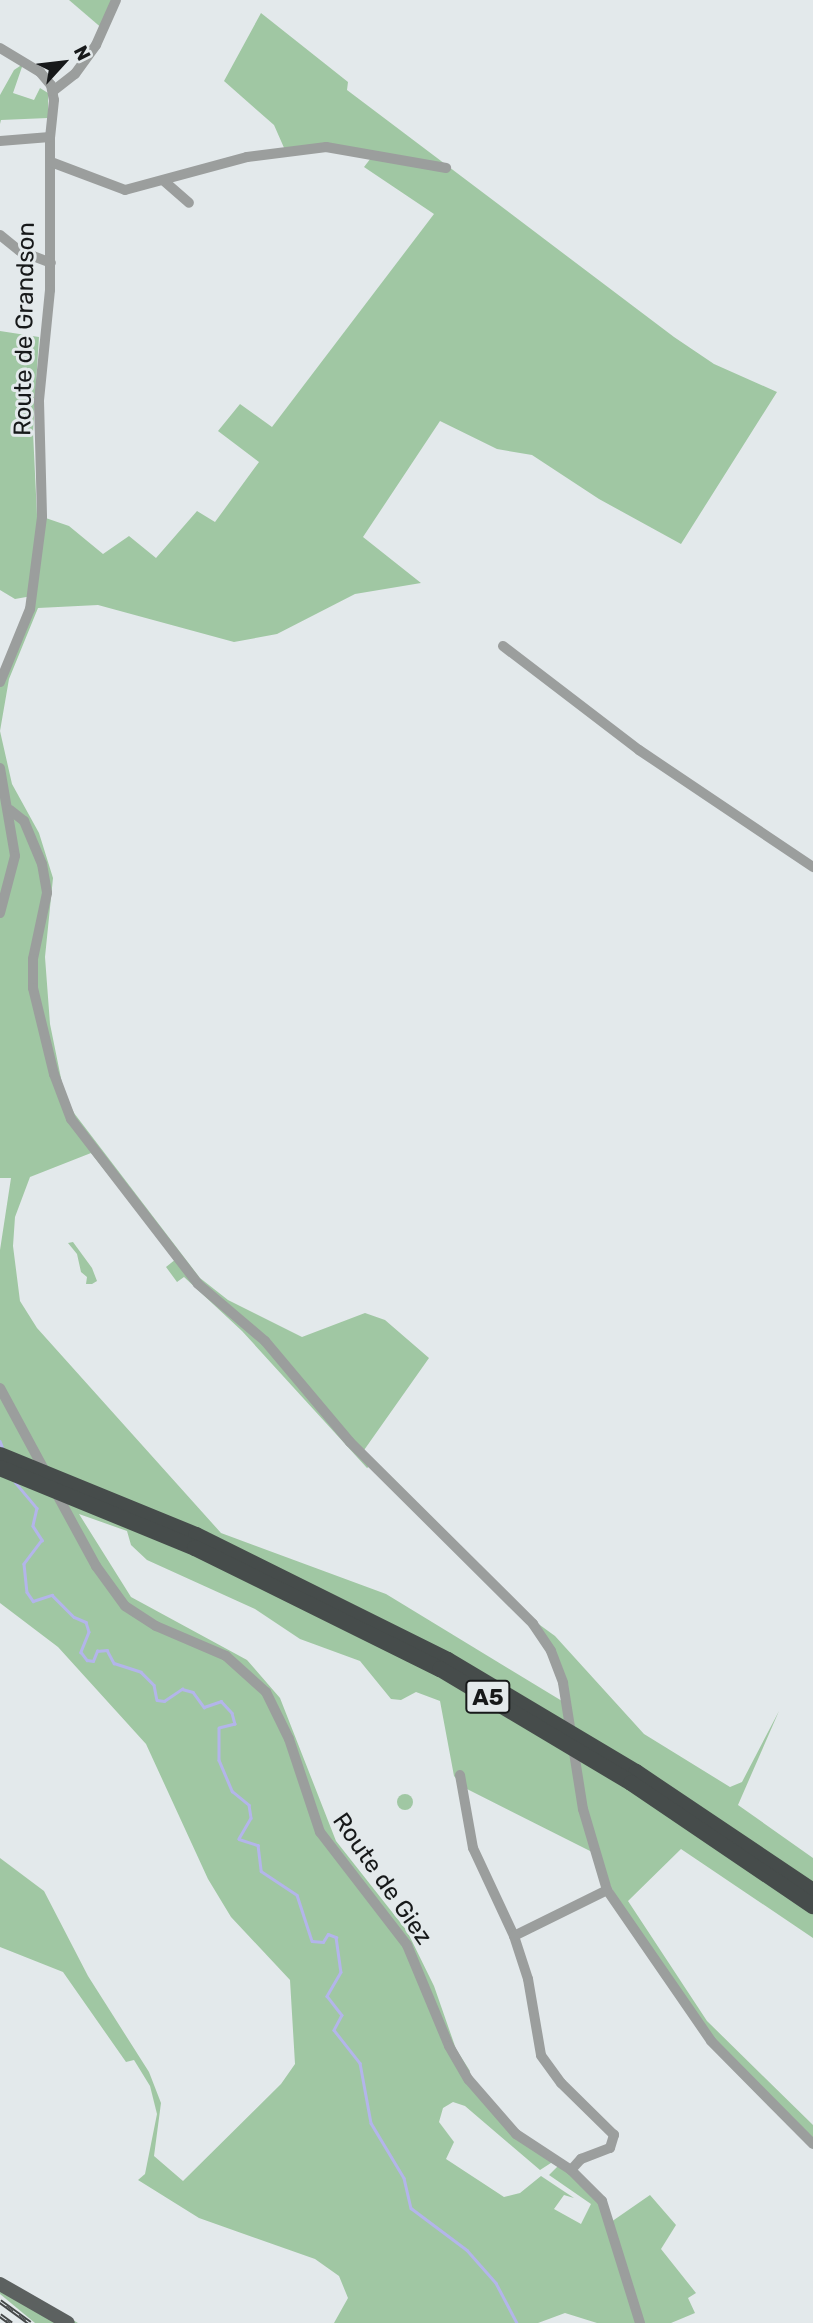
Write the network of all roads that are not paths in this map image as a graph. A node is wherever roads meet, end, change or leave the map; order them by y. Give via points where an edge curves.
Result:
1 (116, 0) edge
2 (0, 48) edge
3 (53, 91) junction
4 (50, 137) junction
5 (0, 141) edge
6 (51, 162) junction
7 (446, 168) dead end
8 (164, 181) junction
9 (188, 203) dead end
10 (0, 235) edge
11 (51, 263) junction
12 (503, 646) dead end
13 (0, 682) edge
14 (0, 768) edge
15 (10, 810) junction
16 (813, 867) edge
17 (0, 913) edge
18 (0, 1388) edge
19 (0, 1455) edge
20 (0, 1468) edge
21 (144, 1519) junction
22 (460, 1775) dead end
23 (607, 1890) junction
24 (813, 1891) edge
25 (813, 1906) edge
26 (514, 1936) junction
27 (813, 2144) edge
28 (571, 2171) junction
29 (0, 2284) edge
30 (61, 2321) edge
31 (640, 2323) edge

1 - 3 street via 91,52 75,74
2 - 3 street via 30,64
3 - 4 street, Route de Grandson
4 - 5 street
4 - 6 street, Route de Grandson
6 - 8 street via 125,190
6 - 11 street, Route de Grandson
7 - 8 street via 336,146 247,157
8 - 9 street
10 - 11 street via 20,251
11 - 13 street, Route de Grandson via 39,401 44,490 37,571 24,628
12 - 16 street via 639,750
14 - 15 street
15 - 17 street via 15,856
15 - 23 street via 24,821 42,864 47,893 33,959 33,988 54,1074 71,1119 198,1284 265,1341 350,1442 533,1624 556,1661 589,1835
18 - 28 street, Route de Giez via 117,1598 156,1626 226,1656 266,1692 289,1739 320,1832 407,1945 449,2046 469,2080 516,2134
19 - 21 highway, A5
20 - 21 highway, A5
21 - 24 highway, A5 via 355,1611 505,1692 646,1778
21 - 25 highway, A5 via 520,1715 631,1783
22 - 26 street via 474,1849
23 - 26 street
23 - 27 street via 710,2041
26 - 28 street via 528,1979 541,2055 561,2083 614,2135 610,2148 581,2159
28 - 31 street, Route de Giez via 606,2208 621,2273
29 - 30 main road

